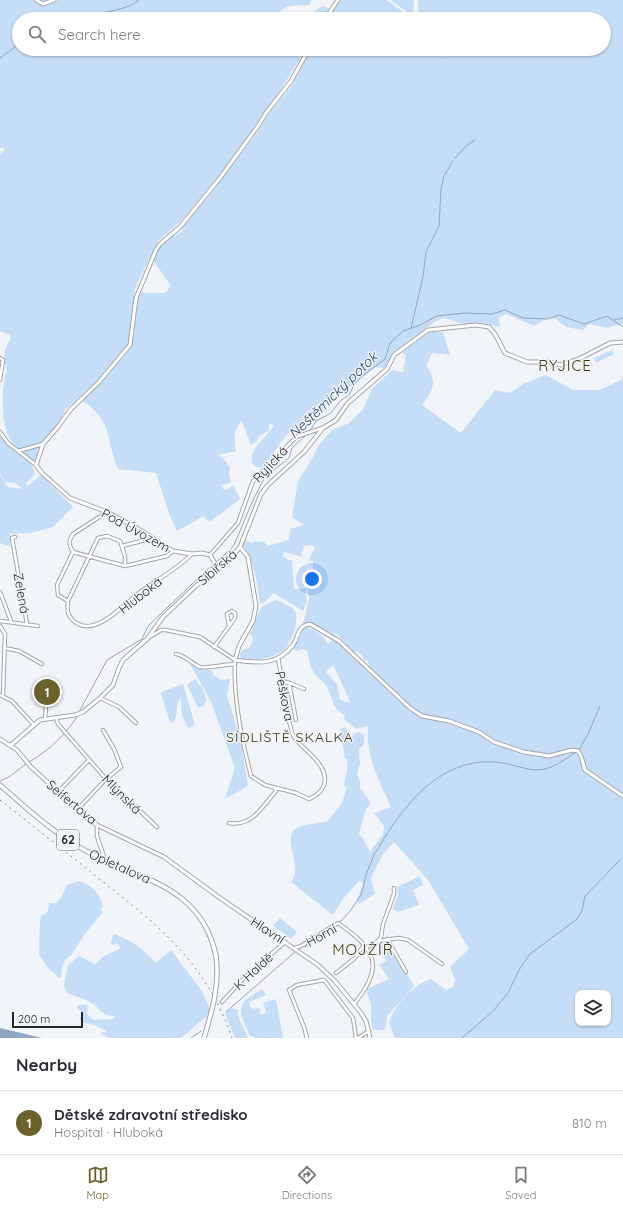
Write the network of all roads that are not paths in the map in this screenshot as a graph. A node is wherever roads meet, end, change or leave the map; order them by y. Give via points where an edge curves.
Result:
1 (36, 0) edge
2 (54, 0) edge
3 (338, 0) edge
4 (330, 12) edge
5 (305, 56) edge
6 (623, 342) edge
7 (0, 358) edge
8 (0, 380) edge
9 (323, 428) junction
10 (0, 432) edge
11 (43, 444) junction
12 (18, 451) junction
13 (36, 465) junction
14 (107, 512) junction
15 (15, 537) dead end
16 (154, 538) junction
17 (122, 546) junction
18 (240, 547) junction
19 (173, 551) junction
20 (72, 552) junction
21 (192, 554) junction
22 (210, 555) junction
23 (89, 557) junction
24 (125, 566) junction
25 (218, 569) junction
26 (0, 592) edge
27 (68, 601) junction
28 (0, 621) edge
29 (11, 621) junction
30 (27, 624) junction
31 (229, 625) junction
32 (0, 626) edge
33 (38, 626) dead end
34 (147, 639) junction
35 (214, 647) junction
36 (4, 648) junction
37 (176, 654) dead end
38 (278, 658) junction
39 (235, 662) junction
40 (42, 664) dead end
41 (282, 681) junction
42 (289, 683) junction
43 (304, 689) dead end
44 (2, 696) edge
45 (100, 698) junction
46 (46, 707) dead end
47 (45, 718) junction
48 (56, 718) junction
49 (296, 720) dead end
50 (136, 723) dead end
51 (34, 724) junction
52 (103, 730) dead end
53 (0, 739) edge
54 (11, 745) junction
55 (89, 760) junction
56 (106, 779) junction
57 (0, 785) edge
58 (275, 788) junction
59 (58, 792) junction
60 (623, 796) edge
61 (77, 810) junction
62 (229, 823) dead end
63 (97, 825) junction
64 (157, 827) dead end
65 (104, 860) junction
66 (174, 864) joint
67 (394, 888) dead end
68 (387, 938) junction
69 (378, 941) junction
70 (286, 942) junction
71 (365, 946) junction
72 (295, 948) junction
73 (442, 964) dead end
74 (406, 972) dead end
75 (336, 973) dead end
76 (222, 1002) dead end
77 (354, 1005) junction
78 (368, 1031) junction
79 (204, 1038) edge
80 (307, 1038) edge
81 (357, 1038) edge
82 (370, 1038) edge

1 - 2 street via 41,4
3 - 4 street
5 - 11 street via 291,81 220,178 180,227 156,250 136,298 130,345 99,382 71,409
6 - 9 street, Ryjická via 610,344 560,365 527,362 505,353 489,327 476,325 428,330 394,355 387,369 348,403 336,420
7 - 8 street via 4,360
9 - 18 street, Sibiřská via 304,452 261,494
9 - 22 street, Ryjická via 296,437 253,481 238,523
10 - 12 street
11 - 12 street
11 - 13 street
12 - 13 street
13 - 14 street, Pod Úvozem via 70,498
14 - 16 street, Pod Úvozem
14 - 20 street via 73,534 69,544
15 - 30 street, Zelená via 12,538
16 - 17 street
16 - 19 street, Pod Úvozem
17 - 23 street via 120,542 103,536 98,538
17 - 24 street
18 - 25 street, Sibiřská
18 - 39 street via 248,557 256,606 253,621 239,646
19 - 21 street, Pod Úvozem
19 - 24 street via 167,556
20 - 23 street
20 - 27 street via 57,585 58,595
21 - 22 street, Pod Úvozem via 202,552
21 - 27 street, Hluboká via 137,594 124,608 95,624 77,624 69,618
22 - 25 street
23 - 24 street
23 - 27 street
25 - 34 street, Sibiřská via 181,599 163,617
26 - 29 street
28 - 29 street, Zelená
29 - 30 street, Zelená
30 - 33 street
31 - 31 street via 236,615 232,611 227,614
31 - 35 street
32 - 36 street via 5,634
34 - 35 street via 161,630 171,630 200,637
34 - 45 street, Sibiřská via 123,660 113,685
35 - 39 street
36 - 40 street via 19,651
36 - 44 street
37 - 39 street via 183,655 201,667
38 - 39 street via 253,664
38 - 41 street, Peškova
38 - 60 street via 292,645 300,628 310,624 339,641 410,708 422,716 449,721 479,732 494,742 524,752 549,756 572,750 578,751 585,770
39 - 58 street, Peškova via 236,700 251,776
41 - 42 street
41 - 58 street, Peškova via 293,736 320,766 325,777 319,794 309,799 296,792
42 - 43 street
42 - 49 street
44 - 51 street via 12,701
45 - 48 street, Sibiřská via 80,713
45 - 50 street via 119,707
46 - 47 street
47 - 48 street, Sibiřská
47 - 51 street, Sibiřská
48 - 55 street, Mlýnská via 58,724
51 - 54 street, Sibiřská
52 - 56 street via 121,764 120,769
53 - 54 street, Seifertova
54 - 59 street, Seifertova
55 - 56 street, Mlýnská
55 - 59 street
56 - 61 street
56 - 64 street, Mlýnská
57 - 65 main road, Opletalova / 62 via 67,840
58 - 62 street via 276,791 250,820 237,825
59 - 61 street, Seifertova
61 - 63 street, Seifertova
63 - 65 street via 97,836
63 - 66 street, Seifertova via 148,848
65 - 79 main road, Opletalova / 62, bridge via 163,885 184,900 205,925 212,939 218,976
66 - 70 street, Hlavní
67 - 69 street via 393,899
68 - 69 street
68 - 73 street via 408,940
68 - 74 street
69 - 71 street
70 - 72 street, Hlavní
70 - 76 street, K Haldě via 244,978
71 - 72 street, Horní via 338,923
71 - 75 street
71 - 77 street via 372,955 372,971 365,991
72 - 77 street, Hlavní via 329,974
77 - 78 street, Hlavní via 363,1016
78 - 81 street
78 - 82 street, Hlavní
80 - 81 street via 289,990 297,985 324,980 353,1018

